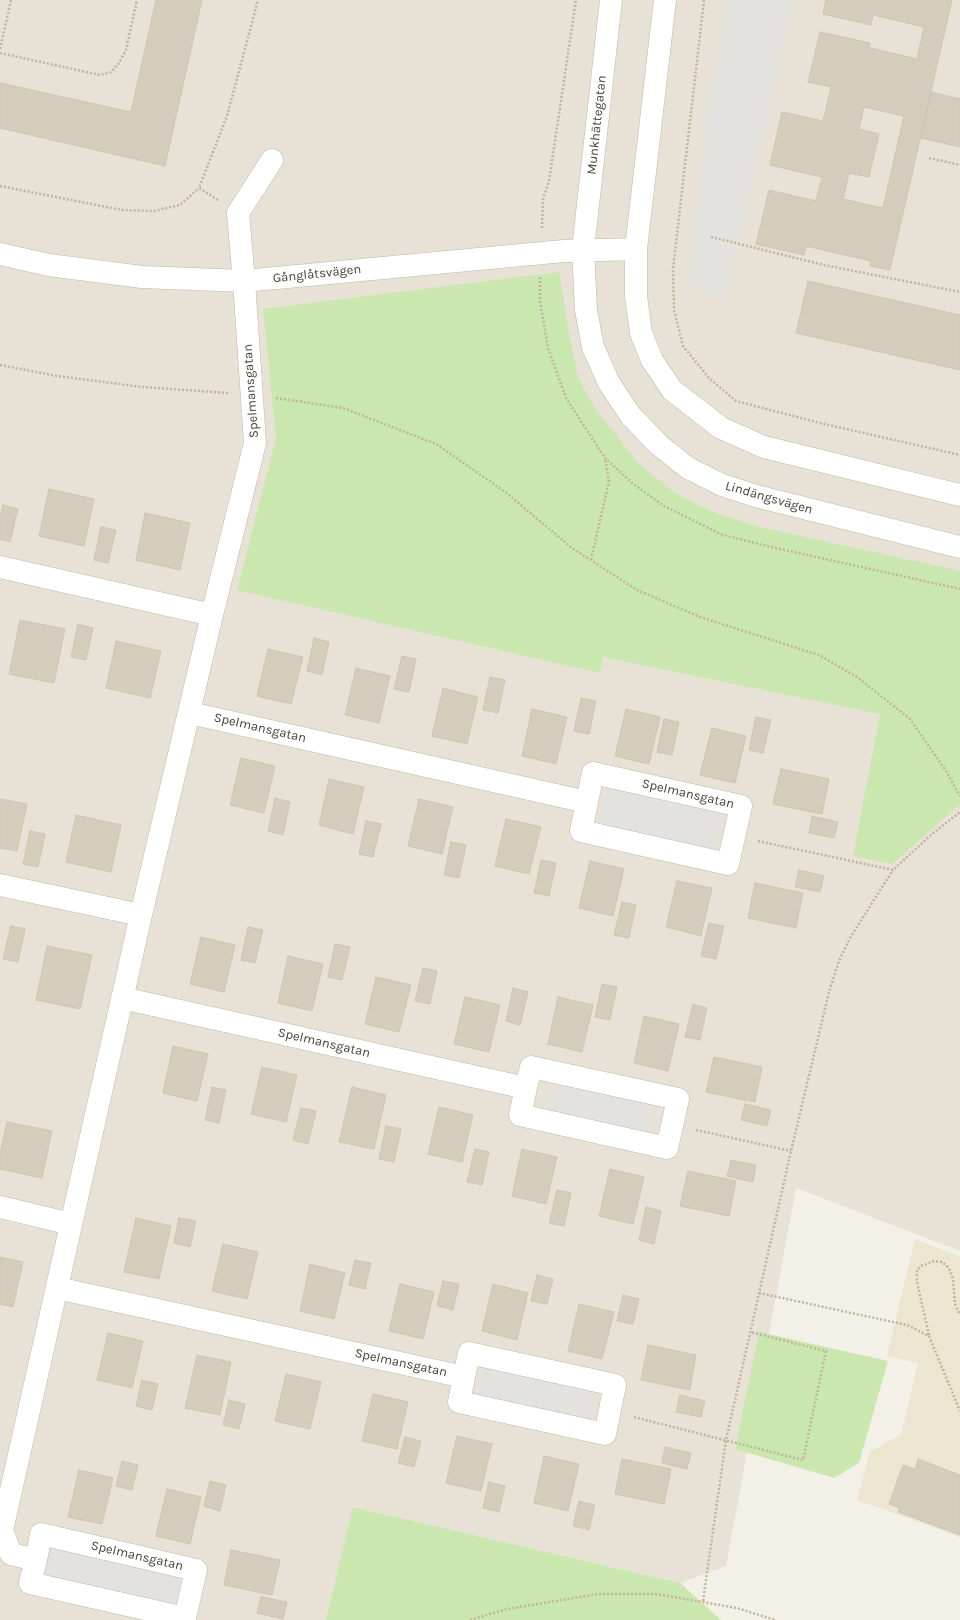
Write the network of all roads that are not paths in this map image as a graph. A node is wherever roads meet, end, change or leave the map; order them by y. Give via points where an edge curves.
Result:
1 (612, 0) edge
2 (665, 0) edge
3 (272, 160) dead end
4 (636, 249) junction
5 (583, 250) junction
6 (0, 254) edge
7 (244, 281) junction
8 (960, 496) edge
9 (960, 547) edge
10 (0, 567) edge
11 (212, 615) junction
12 (190, 712) junction
13 (587, 802) junction
14 (0, 885) edge
15 (141, 915) junction
16 (122, 998) junction
17 (526, 1088) junction
18 (0, 1207) edge
19 (71, 1224) junction
20 (56, 1288) junction
21 (464, 1377) junction
22 (1, 1529) edge
23 (36, 1560) junction

1 - 5 street, Munkhättegatan
2 - 4 street
3 - 7 street, Spelmansgatan via 238,213
4 - 5 street, Gånglåtsvägen
4 - 8 street via 636,296 641,333 652,360 672,390 721,428 764,447
5 - 7 street, Gånglåtsvägen
5 - 9 street, Lindängsvägen via 586,310 593,347 609,383 630,416 659,445 688,468 722,485 756,496
6 - 7 street, Gånglåtsvägen via 49,265 142,277
7 - 11 street, Spelmansgatan via 255,443
10 - 11 street
11 - 12 street, Spelmansgatan
12 - 13 street, Spelmansgatan
12 - 15 street, Spelmansgatan
13 - 13 street, Spelmansgatan via 581,831 728,864 741,806 593,773
14 - 15 street
15 - 16 street, Spelmansgatan
16 - 17 street, Spelmansgatan
16 - 19 street, Spelmansgatan
17 - 17 street via 520,1115 667,1148 678,1099 531,1067
18 - 19 street
19 - 20 street, Spelmansgatan
20 - 21 street, Spelmansgatan
20 - 22 street, Spelmansgatan
21 - 21 street, Spelmansgatan via 459,1402 605,1434 615,1385 469,1353
22 - 23 street, Spelmansgatan via 11,1554
23 - 23 street, Spelmansgatan via 42,1534 196,1570 185,1618 30,1584

